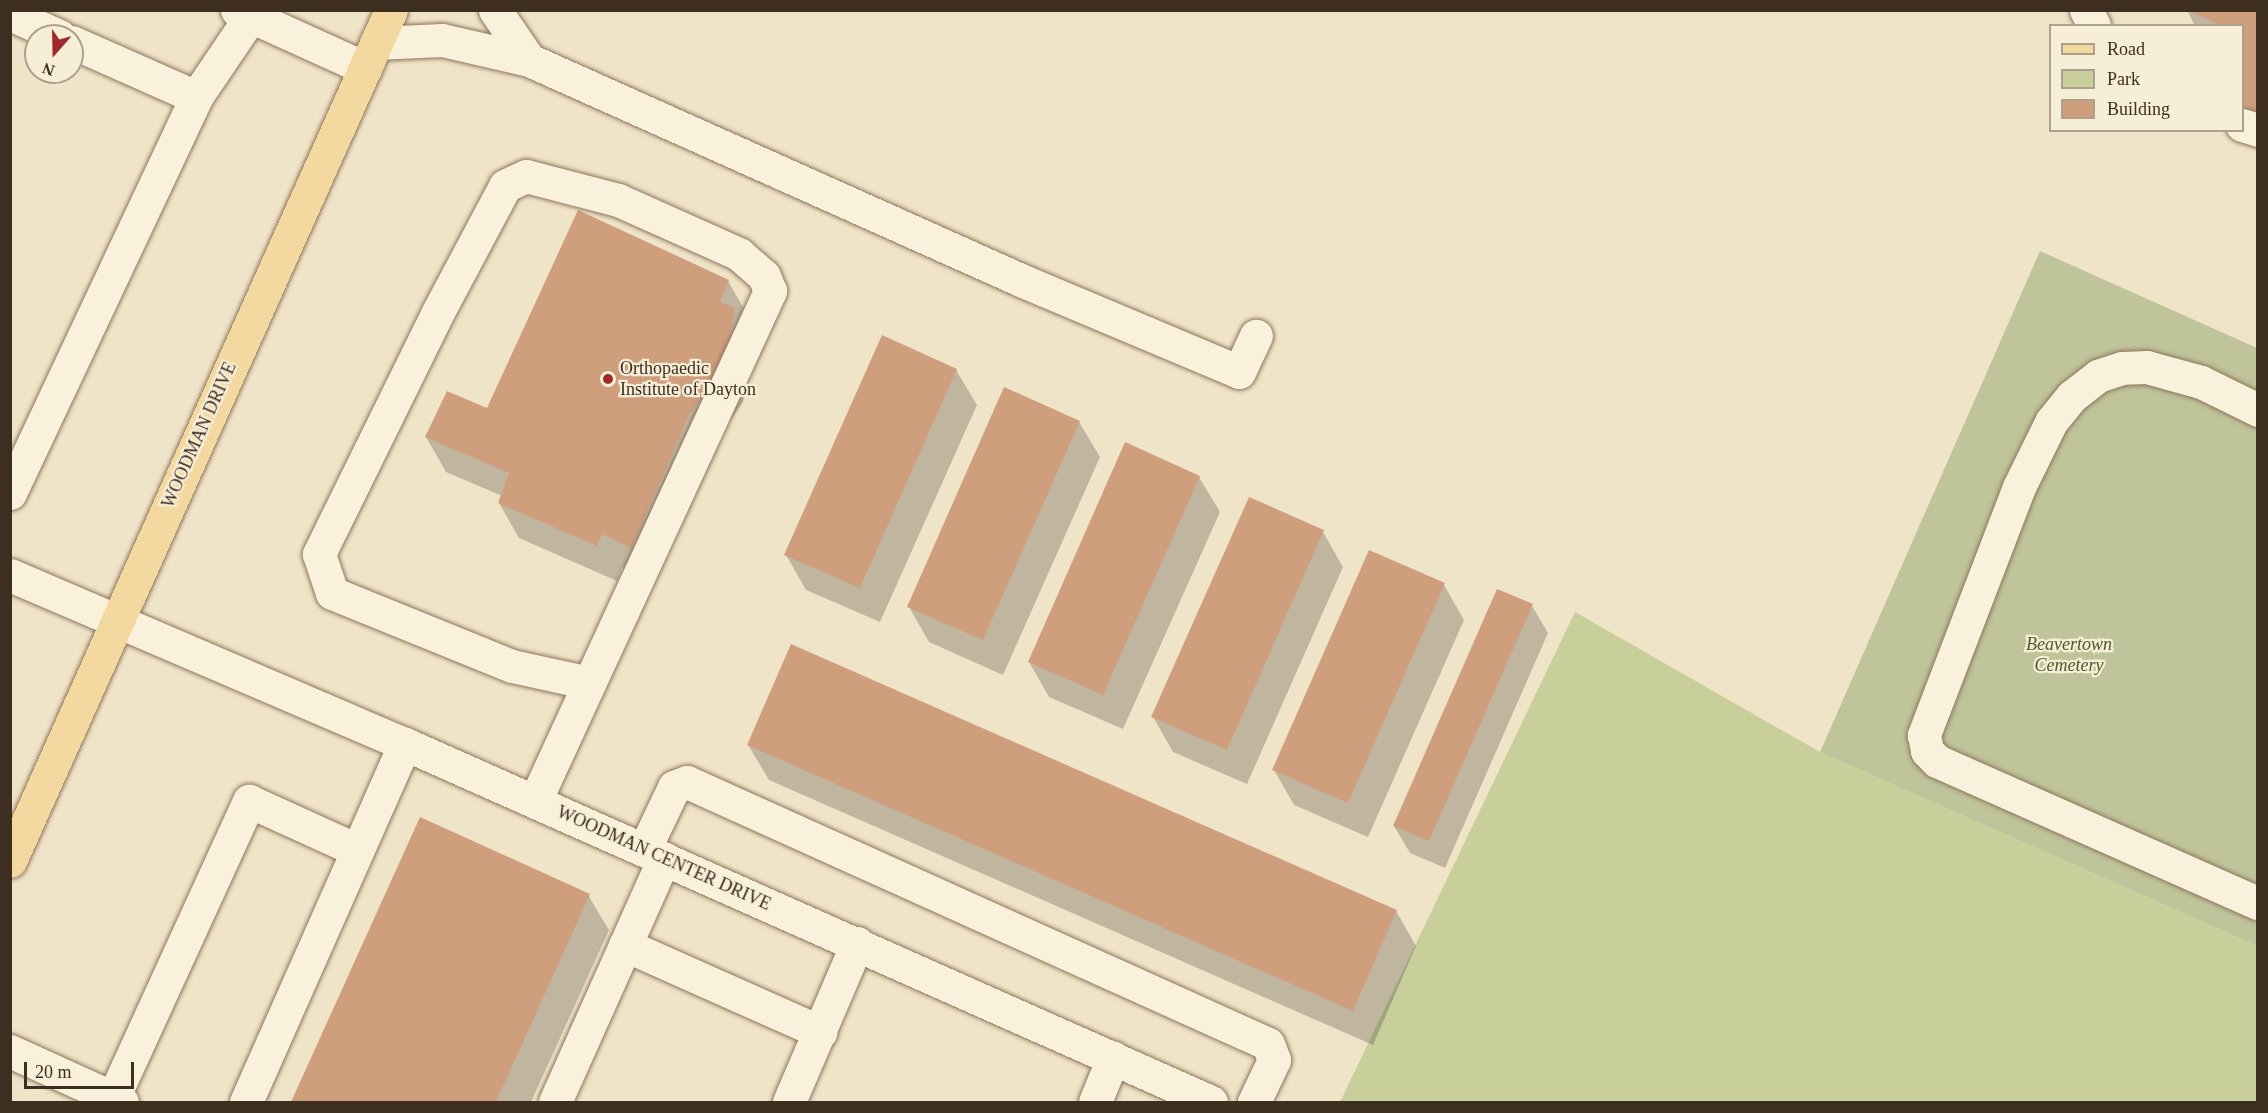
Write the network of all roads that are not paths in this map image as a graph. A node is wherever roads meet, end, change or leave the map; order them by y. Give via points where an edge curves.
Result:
1 (391, 10) edge
2 (495, 10) edge
3 (2086, 10) edge
4 (248, 13) edge
5 (10, 14) edge
6 (32, 24) edge
7 (2093, 24) edge
8 (84, 47) edge
9 (370, 55) junction
10 (529, 60) junction
11 (196, 97) junction
12 (1256, 336) dead end
13 (2258, 410) edge
14 (10, 493) edge
15 (10, 574) edge
16 (115, 620) junction
17 (589, 683) junction
18 (405, 744) junction
19 (535, 801) junction
20 (357, 850) junction
21 (654, 854) junction
22 (10, 861) edge
23 (2258, 903) edge
24 (857, 943) junction
25 (625, 945) junction
26 (820, 1032) junction
27 (10, 1051) edge
28 (1113, 1058) junction
29 (72, 1092) edge
30 (118, 1100) edge
31 (246, 1102) edge
32 (555, 1102) edge
33 (789, 1102) edge
34 (1095, 1102) edge
35 (1211, 1102) edge
36 (1254, 1102) edge

1 - 9 main road, WOODMAN DRIVE
2 - 10 street
3 - 7 street
4 - 9 street
4 - 11 street
5 - 6 street
8 - 11 street
9 - 10 street via 442,40
9 - 16 main road, WOODMAN DRIVE
10 - 12 street via 1023,281 1239,372
11 - 14 street
13 - 23 street via 2201,382 2147,367 2122,368 2098,376 2072,396 2051,422 2019,487 1924,735 1927,750 1937,761
15 - 16 street, WOODMAN CENTER DRIVE
16 - 18 street, WOODMAN CENTER DRIVE
16 - 22 main road, WOODMAN DRIVE
17 - 17 street via 770,291 764,276 739,254 618,200 526,176 505,186 438,312 319,555 332,593 513,666
17 - 19 street
18 - 19 street, WOODMAN CENTER DRIVE
18 - 20 street
19 - 21 street, WOODMAN CENTER DRIVE
20 - 30 street via 249,801
20 - 31 street
21 - 24 street, WOODMAN CENTER DRIVE
21 - 25 street
21 - 36 street via 674,787 687,782 1268,1044 1274,1059
24 - 26 street
24 - 28 street, WOODMAN CENTER DRIVE
25 - 26 street
25 - 32 street
26 - 33 street
27 - 29 street
28 - 34 street
28 - 35 street, WOODMAN CENTER DRIVE
29 - 30 street

